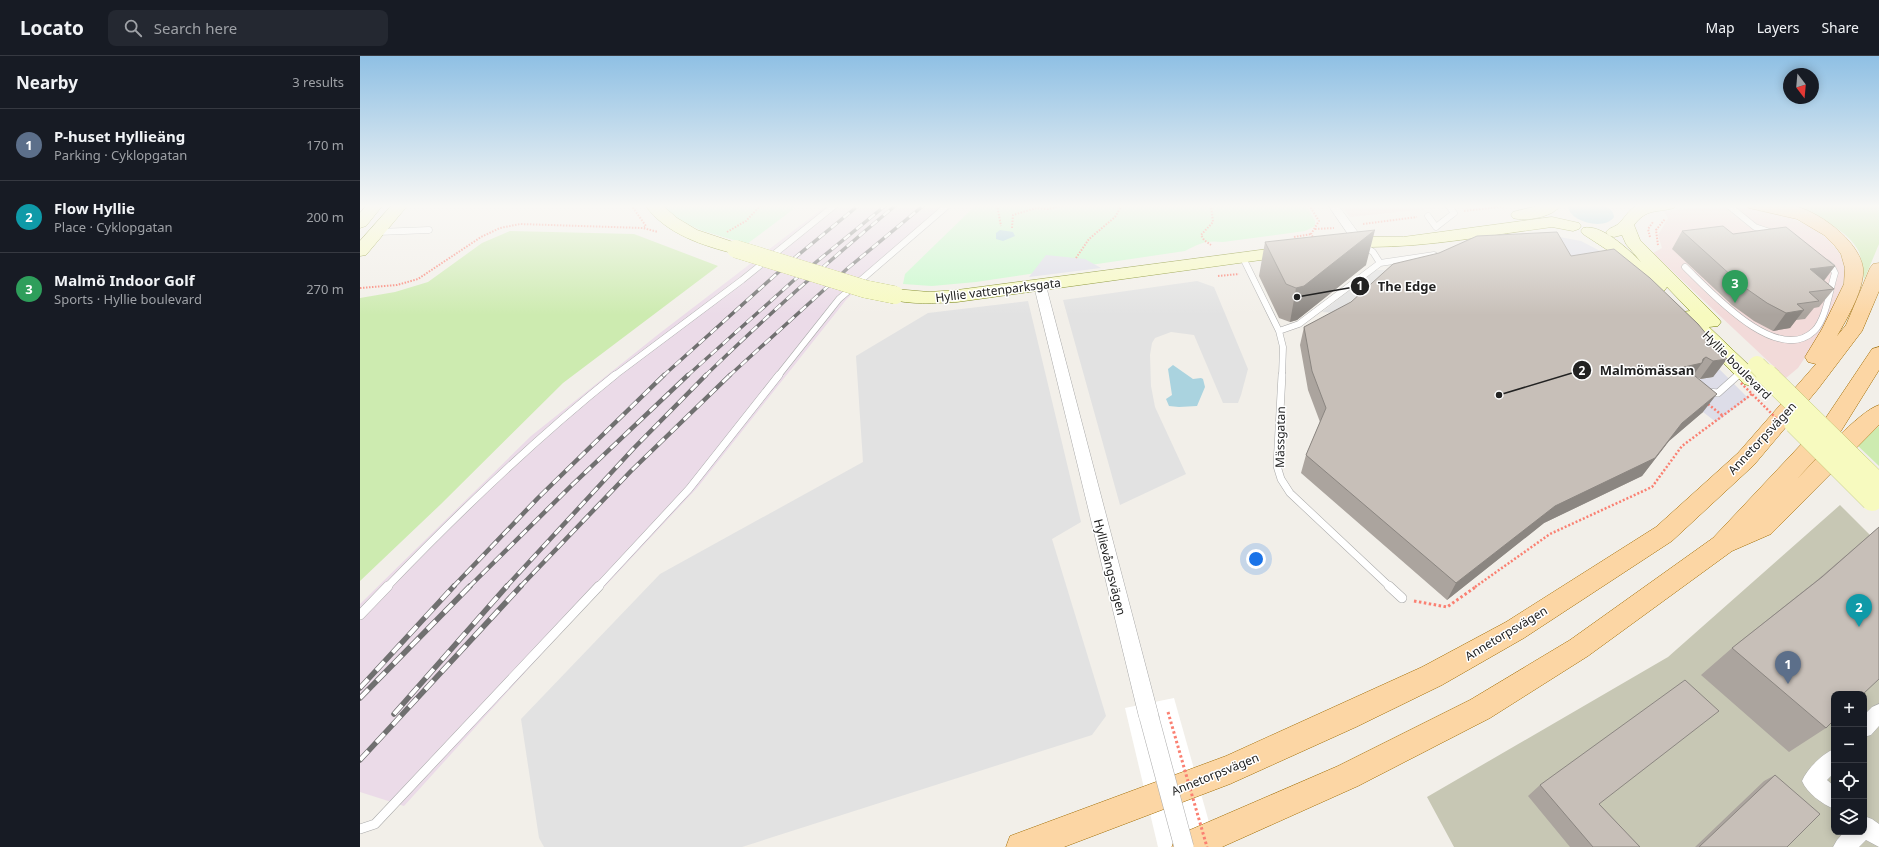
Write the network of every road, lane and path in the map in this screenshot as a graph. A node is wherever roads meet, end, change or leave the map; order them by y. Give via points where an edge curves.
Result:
1 (368, 242) edge
2 (472, 242) edge
3 (714, 242) edge
4 (789, 242) edge
5 (905, 242) edge
6 (1086, 242) edge
7 (1207, 242) edge
8 (1312, 242) edge
9 (1359, 242) junction
10 (1404, 242) edge
11 (1606, 242) edge
12 (1633, 242) edge
13 (1841, 242) edge
14 (1211, 245) dead end
15 (1312, 248) junction
16 (360, 251) edge
17 (1441, 254) edge
18 (1076, 258) dead end
19 (1243, 258) junction
20 (1821, 259) edge
21 (1380, 263) junction
22 (1685, 267) dead end
23 (1879, 268) edge
24 (1040, 286) junction
25 (360, 288) edge
26 (1279, 331) junction
27 (1879, 354) edge
28 (1751, 377) junction
29 (1700, 386) edge
30 (1705, 401) edge
31 (1879, 413) edge
32 (1723, 416) junction
33 (1746, 459) junction
34 (1877, 497) edge
35 (1722, 545) junction
36 (1402, 598) joint
37 (360, 615) edge
38 (1168, 712) dead end
39 (1879, 713) edge
40 (1865, 727) edge
41 (1831, 762) edge
42 (1831, 797) edge
43 (360, 829) edge
44 (1859, 835) edge
45 (1020, 847) edge
46 (1184, 847) edge
47 (1187, 847) edge
48 (1207, 847) edge
49 (1844, 847) edge

1 - 16 street
2 - 25 path via 418,278 402,284
3 - 24 street, Hyllie vattenparksgata, bridge via 895,295 929,298
4 - 37 lane via 620,371 559,422 414,559
5 - 43 lane via 839,299 689,489 390,808 374,824
6 - 18 path
7 - 14 path
8 - 15 path
9 - 10 street, Hyllie vattenparksgata
9 - 15 street, Hyllie vattenparksgata
9 - 21 lane via 1373,252
11 - 28 street, Hyllie boulevard via 1618,248
12 - 28 street, Hyllie boulevard
13 - 33 main road via 1847,249 1854,271 1853,284 1832,332
15 - 19 street, Hyllie vattenparksgata
17 - 21 lane
19 - 24 street, Hyllie vattenparksgata
19 - 26 lane, Mässgatan
20 - 22 lane via 1832,267 1835,274 1826,304 1814,330 1804,338 1792,340 1780,340 1744,322
21 - 26 lane via 1299,324
23 - 33 main road, Annetorpsvägen via 1855,327 1811,384
24 - 46 street, Hyllievångsvägen, bridge
26 - 36 lane, Mässgatan via 1283,347 1277,466 1281,479 1290,493
27 - 35 main road via 1833,425
28 - 29 lane via 1718,393 1710,393
28 - 32 path
28 - 34 street, Hyllie boulevard, bridge
30 - 32 path
31 - 35 main road via 1763,527
32 - 36 path via 1682,446 1652,487 1550,534 1447,607
33 - 45 main road, Annetorpsvägen via 1664,534 1515,630 1432,676 1230,769
35 - 47 main road via 1579,648 1480,709 1348,776
38 - 48 path, bridge
39 - 40 street
41 - 42 street via 1812,781
44 - 49 street

